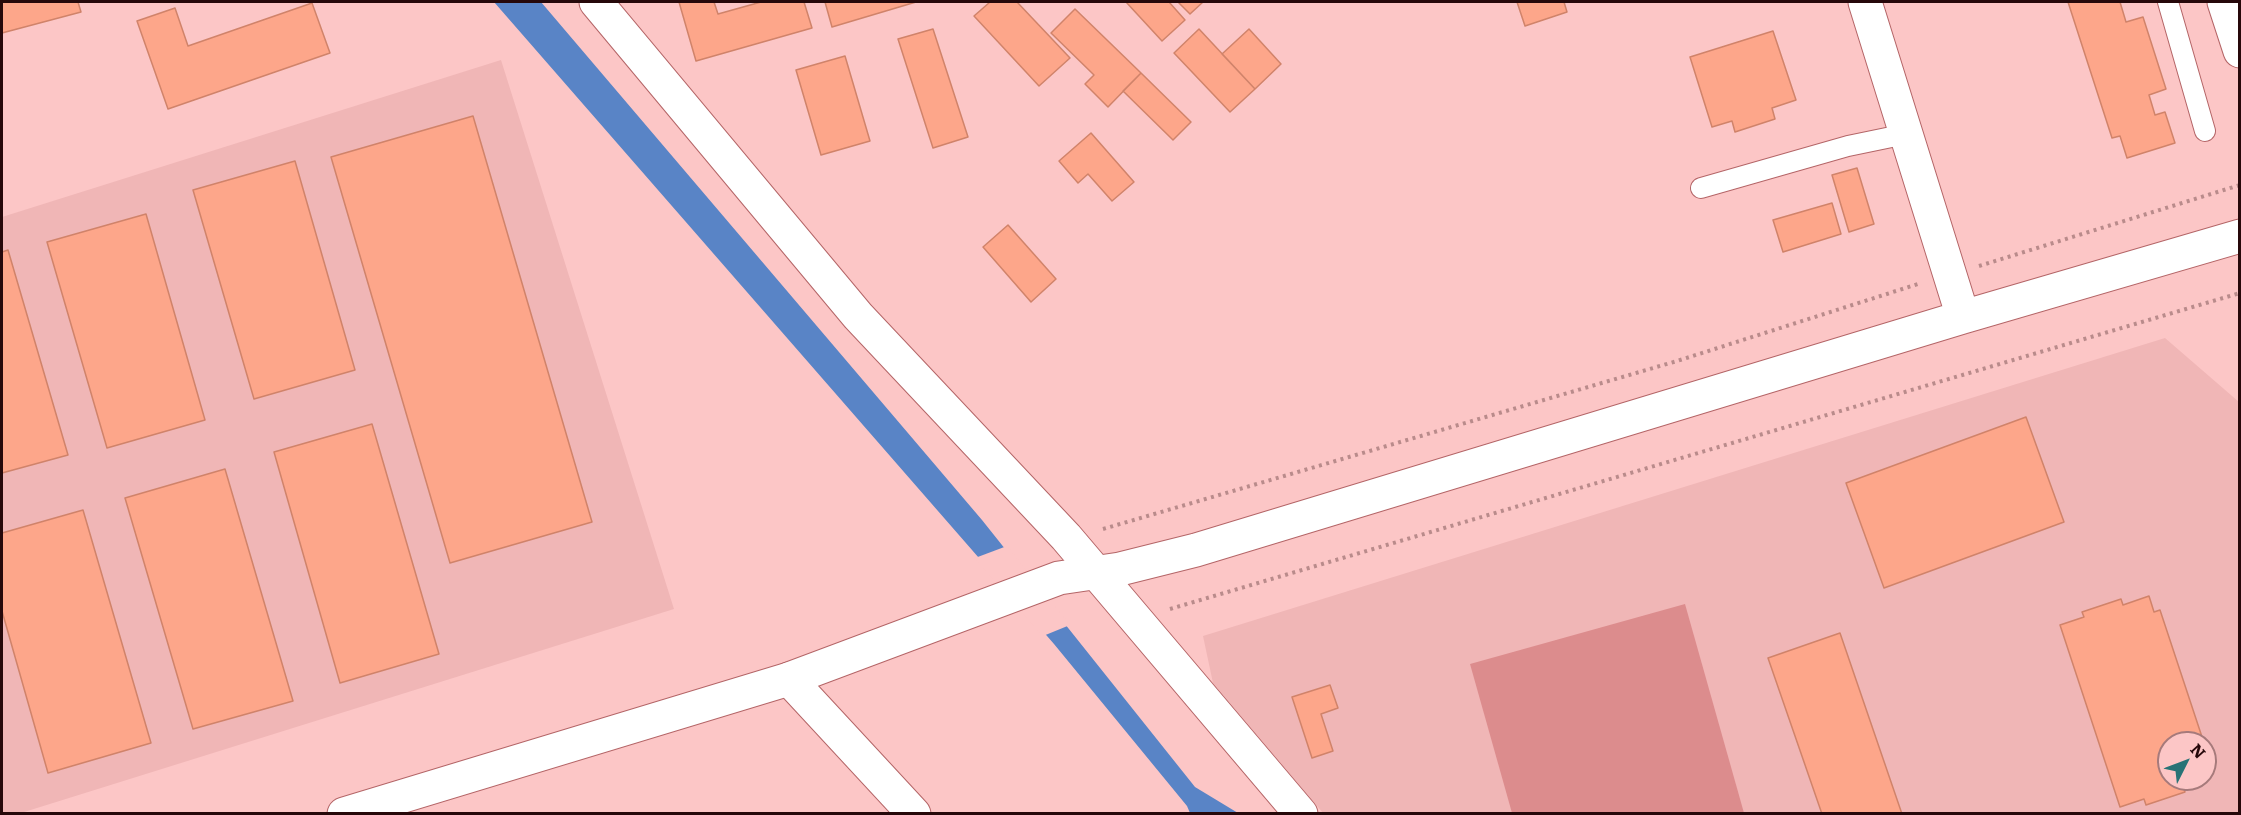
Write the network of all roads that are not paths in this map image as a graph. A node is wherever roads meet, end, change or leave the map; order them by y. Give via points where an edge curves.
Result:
1 (596, 2) edge
2 (1865, 2) edge
3 (2168, 2) edge
4 (2224, 2) edge
5 (2240, 51) edge
6 (2205, 131) dead end
7 (1906, 134) junction
8 (1701, 188) dead end
9 (2240, 236) edge
10 (1962, 316) junction
11 (1095, 572) junction
12 (789, 679) junction
13 (344, 813) edge
14 (914, 813) edge
15 (1301, 813) edge

1 - 11 street via 858,316
2 - 7 street
3 - 6 lane
4 - 5 street
7 - 8 lane via 1848,146
7 - 10 street
9 - 10 street
10 - 11 street via 1196,550
11 - 12 street via 1059,578
11 - 15 street
12 - 13 street
12 - 14 street

